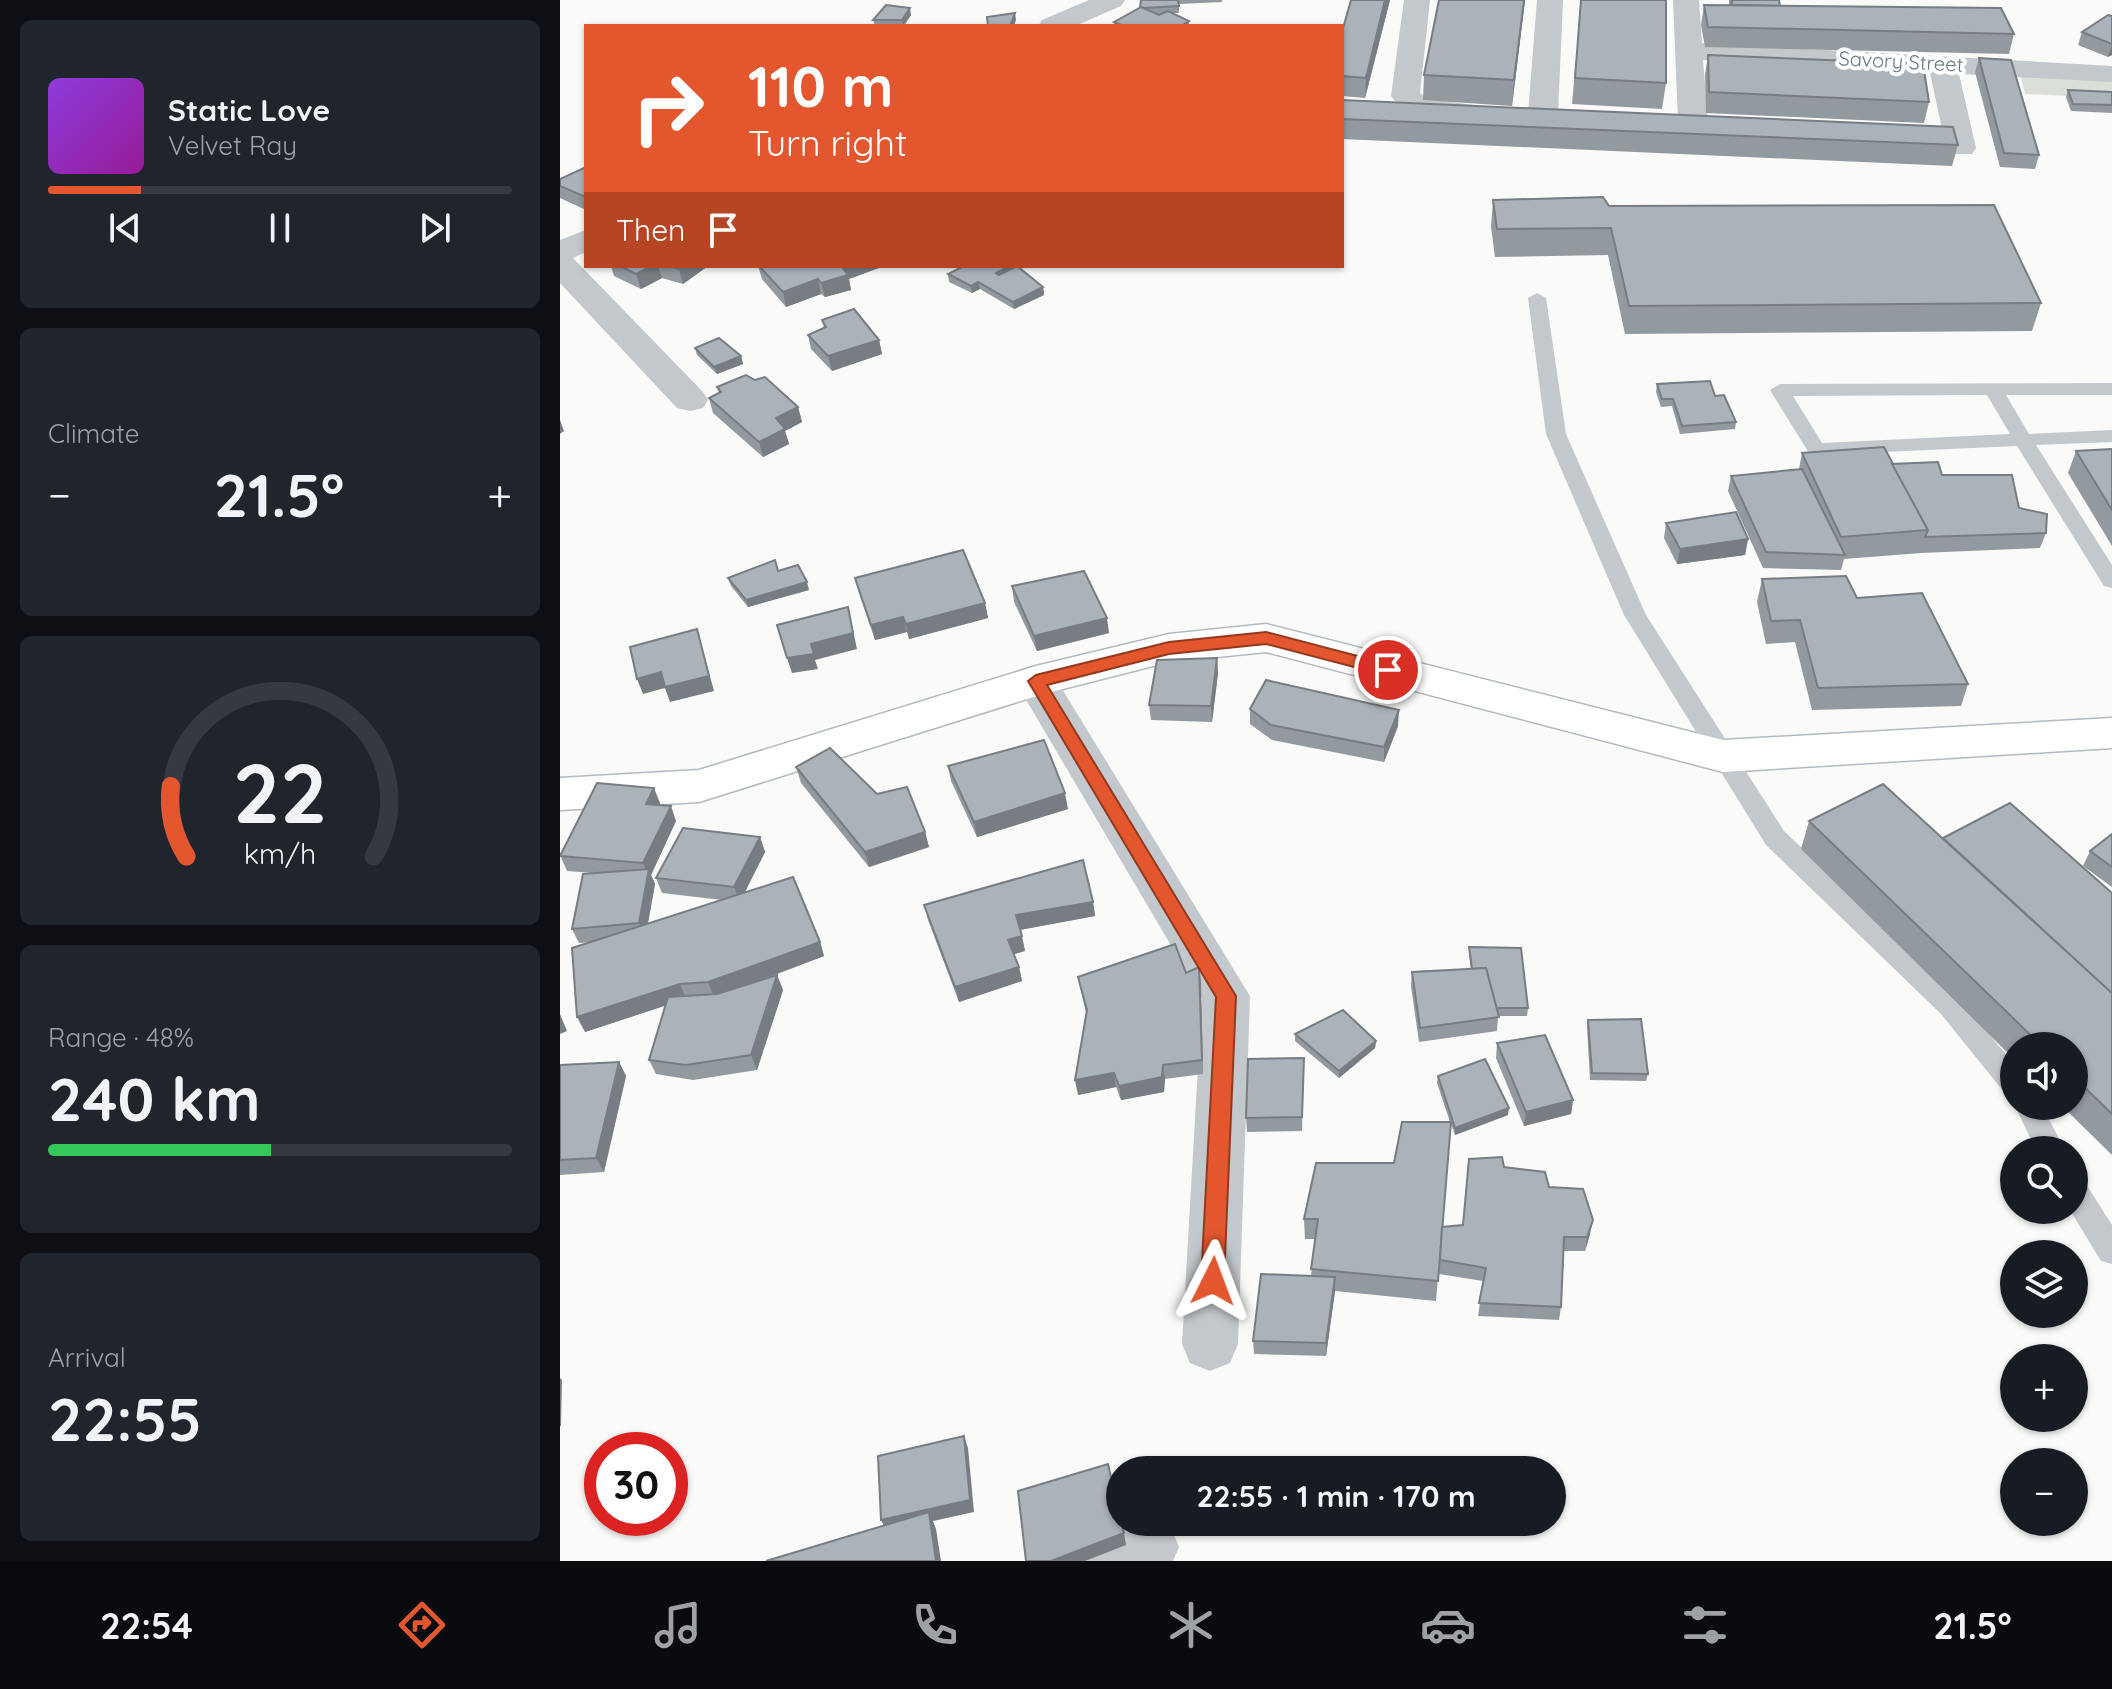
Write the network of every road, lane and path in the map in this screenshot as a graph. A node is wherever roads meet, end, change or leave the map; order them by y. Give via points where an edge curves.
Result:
1 (1112, 0) edge
2 (1417, 0) edge
3 (1550, 0) edge
4 (1686, 0) edge
5 (1057, 24) edge
6 (1689, 51) junction
7 (1942, 63) junction
8 (2112, 74) edge
9 (1519, 114) junction
10 (1573, 116) edge
11 (1663, 120) edge
12 (1693, 121) junction
13 (1724, 123) edge
14 (1926, 132) edge
15 (584, 241) edge
16 (560, 252) edge
17 (560, 264) edge
18 (1537, 298) dead end
19 (1993, 389) junction
20 (2112, 389) edge
21 (690, 400) dead end
22 (2112, 436) edge
23 (2023, 440) junction
24 (2112, 581) edge
25 (1036, 681) junction
26 (2112, 733) edge
27 (1723, 756) junction
28 (560, 794) edge
29 (2000, 1067) edge
30 (2088, 1212) edge
31 (2112, 1251) edge
32 (1210, 1344) dead end

1 - 5 street
2 - 9 street via 1405,96 1409,102
3 - 9 street
4 - 6 street
6 - 7 street, Savory Street
6 - 12 street
7 - 8 street, Savory Street
7 - 14 street via 1959,141
9 - 10 street
11 - 12 street
12 - 13 street
15 - 16 street
17 - 21 street
18 - 27 lane via 1556,434 1635,615
19 - 20 lane
19 - 23 lane
19 - 23 lane via 1780,390 1816,449
22 - 23 lane
23 - 24 lane
25 - 27 street via 1169,648 1266,638
25 - 28 street via 699,786
25 - 32 street via 1226,996
26 - 27 street
27 - 29 lane via 1775,838 1950,1006
30 - 31 lane

